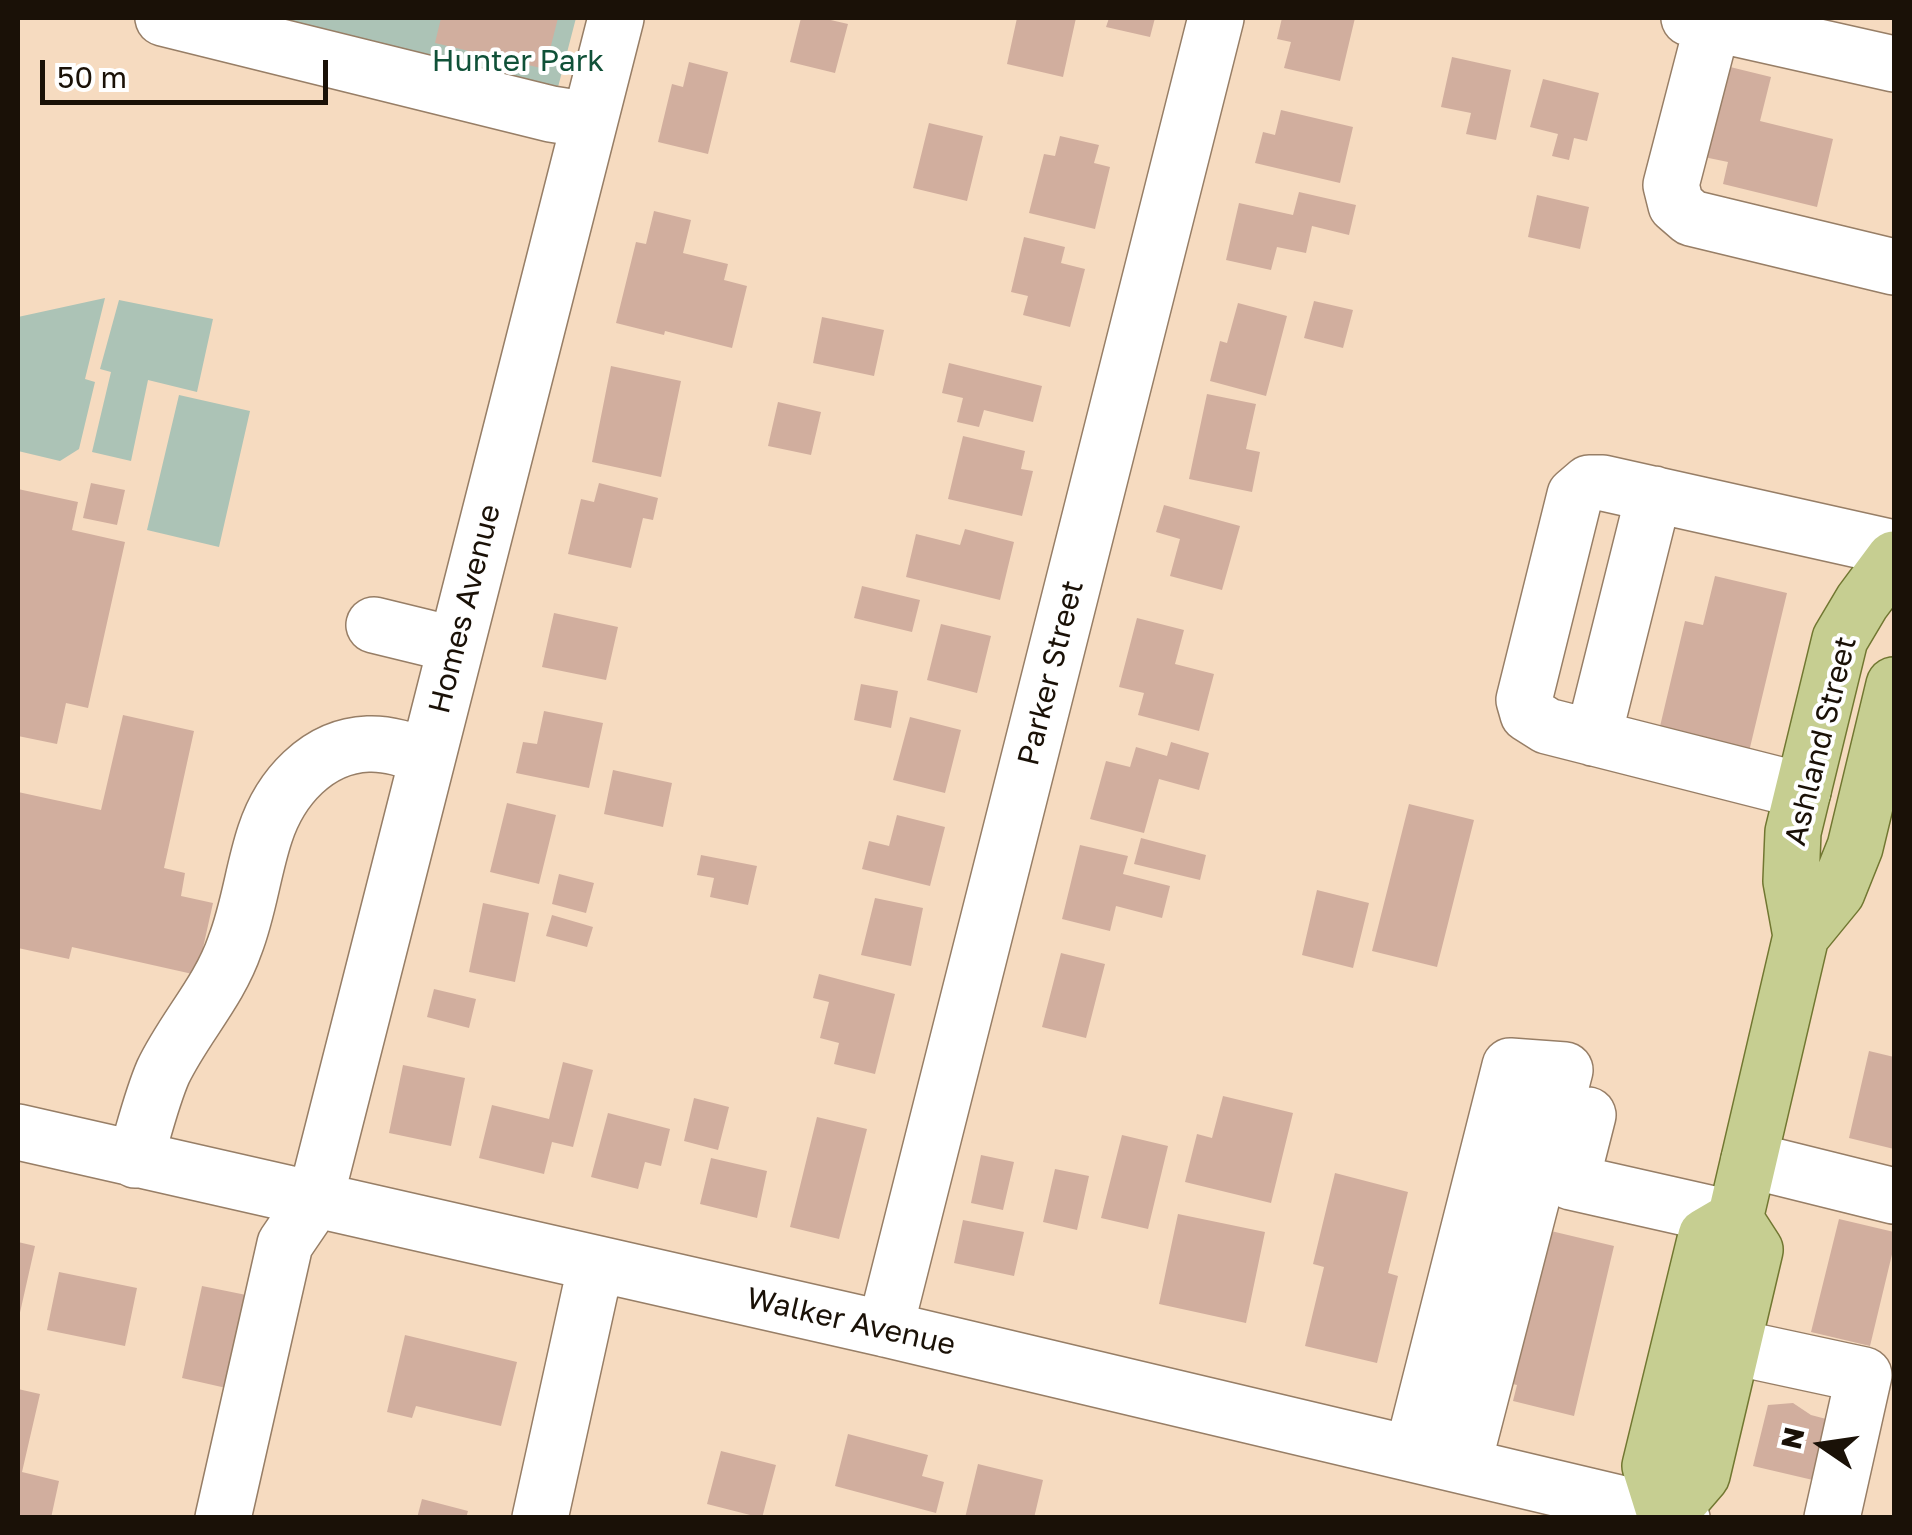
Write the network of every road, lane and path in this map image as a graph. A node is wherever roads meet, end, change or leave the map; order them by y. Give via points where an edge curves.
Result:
1 (163, 18) edge
2 (616, 18) edge
3 (1216, 18) edge
4 (1701, 20) edge
5 (1894, 64) edge
6 (590, 120) junction
7 (1894, 267) edge
8 (1654, 494) junction
9 (1894, 548) edge
10 (1894, 559) edge
11 (374, 625) dead end
12 (456, 645) junction
13 (1894, 685) edge
14 (1593, 738) junction
15 (427, 757) junction
16 (1803, 791) junction
17 (1801, 936) junction
18 (1598, 1073) dead end
19 (18, 1132) edge
20 (135, 1160) junction
21 (1748, 1160) junction
22 (1894, 1196) edge
23 (314, 1200) junction
24 (1735, 1219) junction
25 (596, 1264) junction
26 (885, 1329) junction
27 (1734, 1347) junction
28 (1438, 1459) junction
29 (1671, 1516) edge
30 (223, 1518) edge
31 (540, 1518) edge
32 (1832, 1518) edge

1 - 6 street
2 - 6 street, Homes Avenue
3 - 26 street, Parker Street
4 - 5 street
4 - 7 street via 1671,185 1676,206 1691,218
6 - 12 street, Homes Avenue
8 - 9 street
8 - 14 street
8 - 14 street via 1589,483 1574,495 1524,700 1528,714 1547,726
10 - 16 main road, Ashland Street via 1840,639
11 - 12 street
12 - 15 street, Homes Avenue
13 - 17 main road, Ashland Street via 1855,847 1836,892
14 - 16 street
15 - 20 street via 369,744 337,749 308,766 282,796 236,946 164,1072
15 - 23 street, Homes Avenue
16 - 17 main road, Ashland Street via 1791,881
17 - 21 main road, Ashland Street
18 - 24 street via 1572,1182
19 - 20 street, Walker Avenue
20 - 23 street, Walker Avenue
21 - 22 street
21 - 24 main road, Ashland Street
23 - 25 street, Walker Avenue
23 - 30 street, Homes Avenue via 285,1244
24 - 27 main road via 1755,1250
24 - 29 main road via 1706,1236 1650,1466
25 - 26 street, Walker Avenue
25 - 31 street
26 - 28 street, Walker Avenue
27 - 29 main road via 1702,1475
27 - 32 street via 1864,1376
28 - 28 street via 1510,1066 1564,1070
28 - 29 street, Walker Avenue

